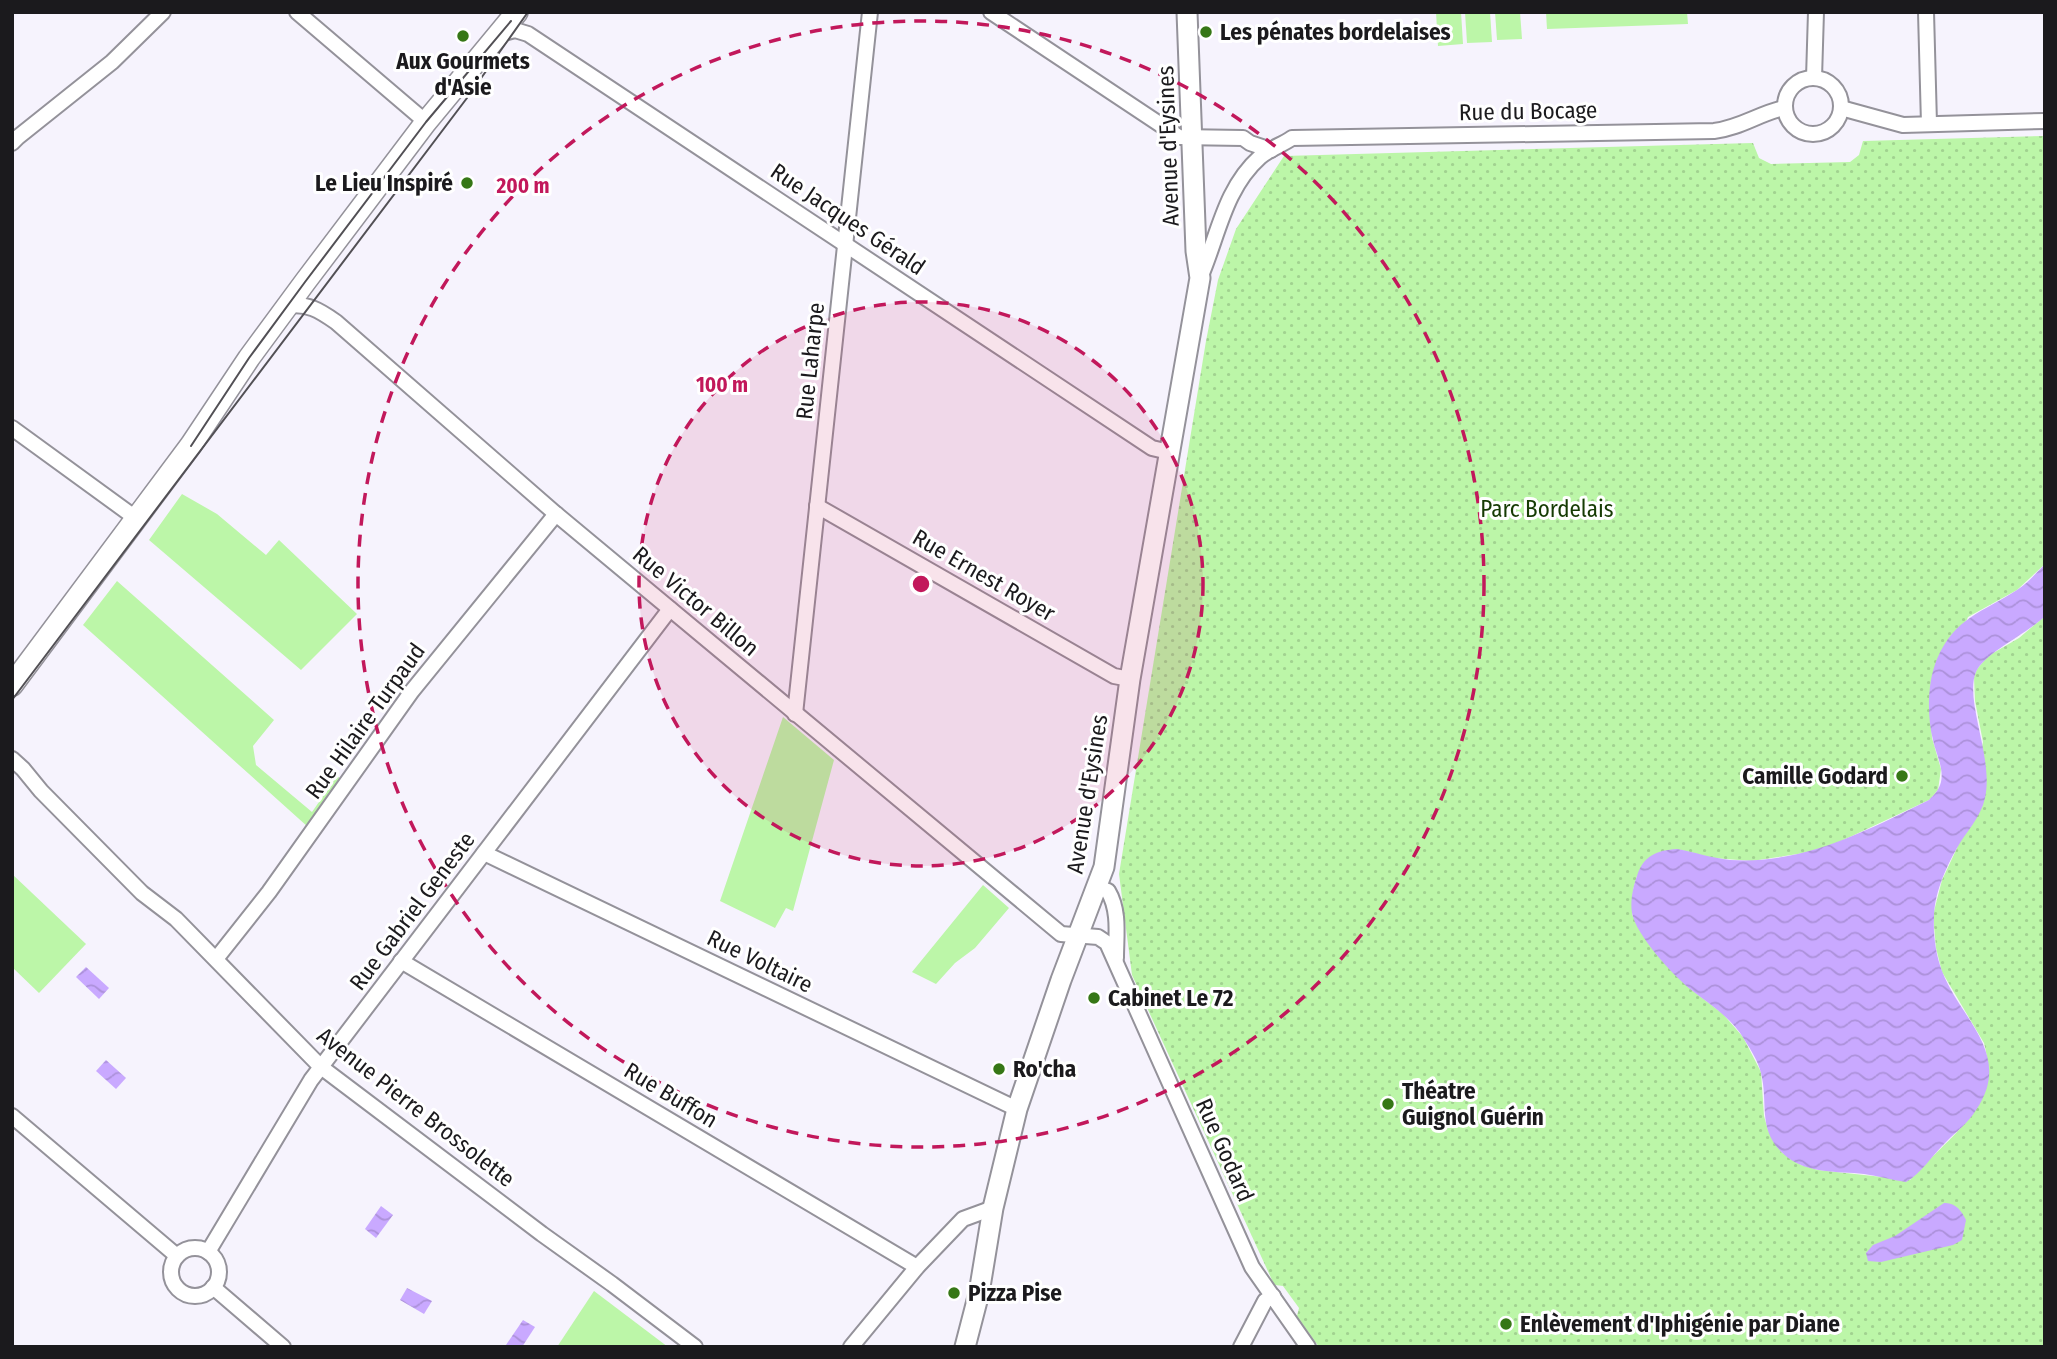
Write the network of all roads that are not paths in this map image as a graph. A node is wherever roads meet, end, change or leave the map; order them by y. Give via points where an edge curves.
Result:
1 (163, 12) edge
2 (297, 12) edge
3 (517, 12) edge
4 (870, 12) edge
5 (991, 12) edge
6 (1188, 12) edge
7 (1816, 12) edge
8 (1926, 12) edge
9 (500, 34) junction
10 (1814, 78) junction
11 (1784, 108) junction
12 (1841, 108) junction
13 (2045, 121) edge
14 (426, 122) junction
15 (1930, 124) junction
16 (1193, 138) junction
17 (12, 143) edge
18 (1270, 149) junction
19 (1243, 177) joint
20 (846, 244) junction
21 (1200, 278) junction
22 (286, 306) junction
23 (12, 428) edge
24 (1169, 452) junction
25 (817, 506) junction
26 (556, 514) junction
27 (138, 519) junction
28 (670, 609) junction
29 (1130, 679) junction
30 (12, 685) edge
31 (795, 714) junction
32 (12, 759) edge
33 (484, 853) junction
34 (1097, 887) junction
35 (1077, 935) junction
36 (216, 959) junction
37 (401, 961) junction
38 (1116, 963) junction
39 (321, 1066) junction
40 (1017, 1110) junction
41 (12, 1116) edge
42 (993, 1208) junction
43 (208, 1252) junction
44 (177, 1256) junction
45 (917, 1267) junction
46 (213, 1287) junction
47 (1273, 1296) junction
48 (283, 1347) edge
49 (695, 1347) edge
50 (851, 1347) edge
51 (965, 1347) edge
52 (1241, 1347) edge
53 (1308, 1347) edge

1 - 17 street via 112,62
2 - 14 street
3 - 9 main road
4 - 20 street, Rue Laharpe
5 - 16 street via 1179,137
6 - 16 street, Avenue d'Eysines
7 - 10 street
8 - 15 street
9 - 14 main road
9 - 20 street, Rue Jacques Gérald via 523,31
10 - 11 street via 1796,83
10 - 12 street via 1830,85
11 - 12 street via 1796,129 1812,134 1835,124
11 - 18 street, Rue du Bocage via 1714,131 1293,138
12 - 15 street via 1888,123
13 - 15 street
14 - 22 main road
16 - 18 street via 1243,138
16 - 21 street, Avenue d'Eysines
18 - 19 street, Rue du Bocage
19 - 21 street, Avenue d'Eysines via 1223,214
20 - 24 street, Rue Jacques Gérald via 1152,448
20 - 25 street, Rue Laharpe
21 - 24 street, Avenue d'Eysines
22 - 26 street, Rue Victor Billon via 310,306 336,322
22 - 27 main road
23 - 27 street
24 - 29 street, Avenue d'Eysines
25 - 29 street, Rue Ernest Royer via 1114,676
25 - 31 street, Rue Laharpe
26 - 28 street, Rue Victor Billon
26 - 36 street, Rue Hilaire Turpaud via 412,691
27 - 30 main road
28 - 31 street, Rue Victor Billon
28 - 33 street, Rue Gabriel Geneste
29 - 34 street, Avenue d'Eysines via 1108,848
31 - 35 street, Rue Victor Billon via 1061,934
32 - 36 street, Avenue Pierre Brossolette via 142,894 176,919
33 - 37 street, Rue Gabriel Geneste
33 - 40 street, Rue Voltaire
34 - 35 street, Avenue d'Eysines
34 - 38 street via 1113,899
35 - 38 street, Rue Victor Billon via 1107,943
35 - 40 street, Avenue d'Eysines
36 - 39 street, Avenue Pierre Brossolette
37 - 39 street, Rue Gabriel Geneste
37 - 45 street, Rue Buffon
38 - 47 street, Rue Godard via 1252,1267
39 - 43 street, Rue Gabriel Geneste
39 - 49 street, Avenue Pierre Brossolette
40 - 42 street, Avenue d'Eysines
41 - 44 street
42 - 45 street via 963,1219
42 - 51 street, Avenue d'Eysines
43 - 44 street via 195,1248
43 - 46 street via 219,1272
44 - 46 street via 171,1272 177,1287 199,1295
45 - 50 street
46 - 48 street
47 - 52 street via 1265,1301
47 - 53 street, Rue Godard

